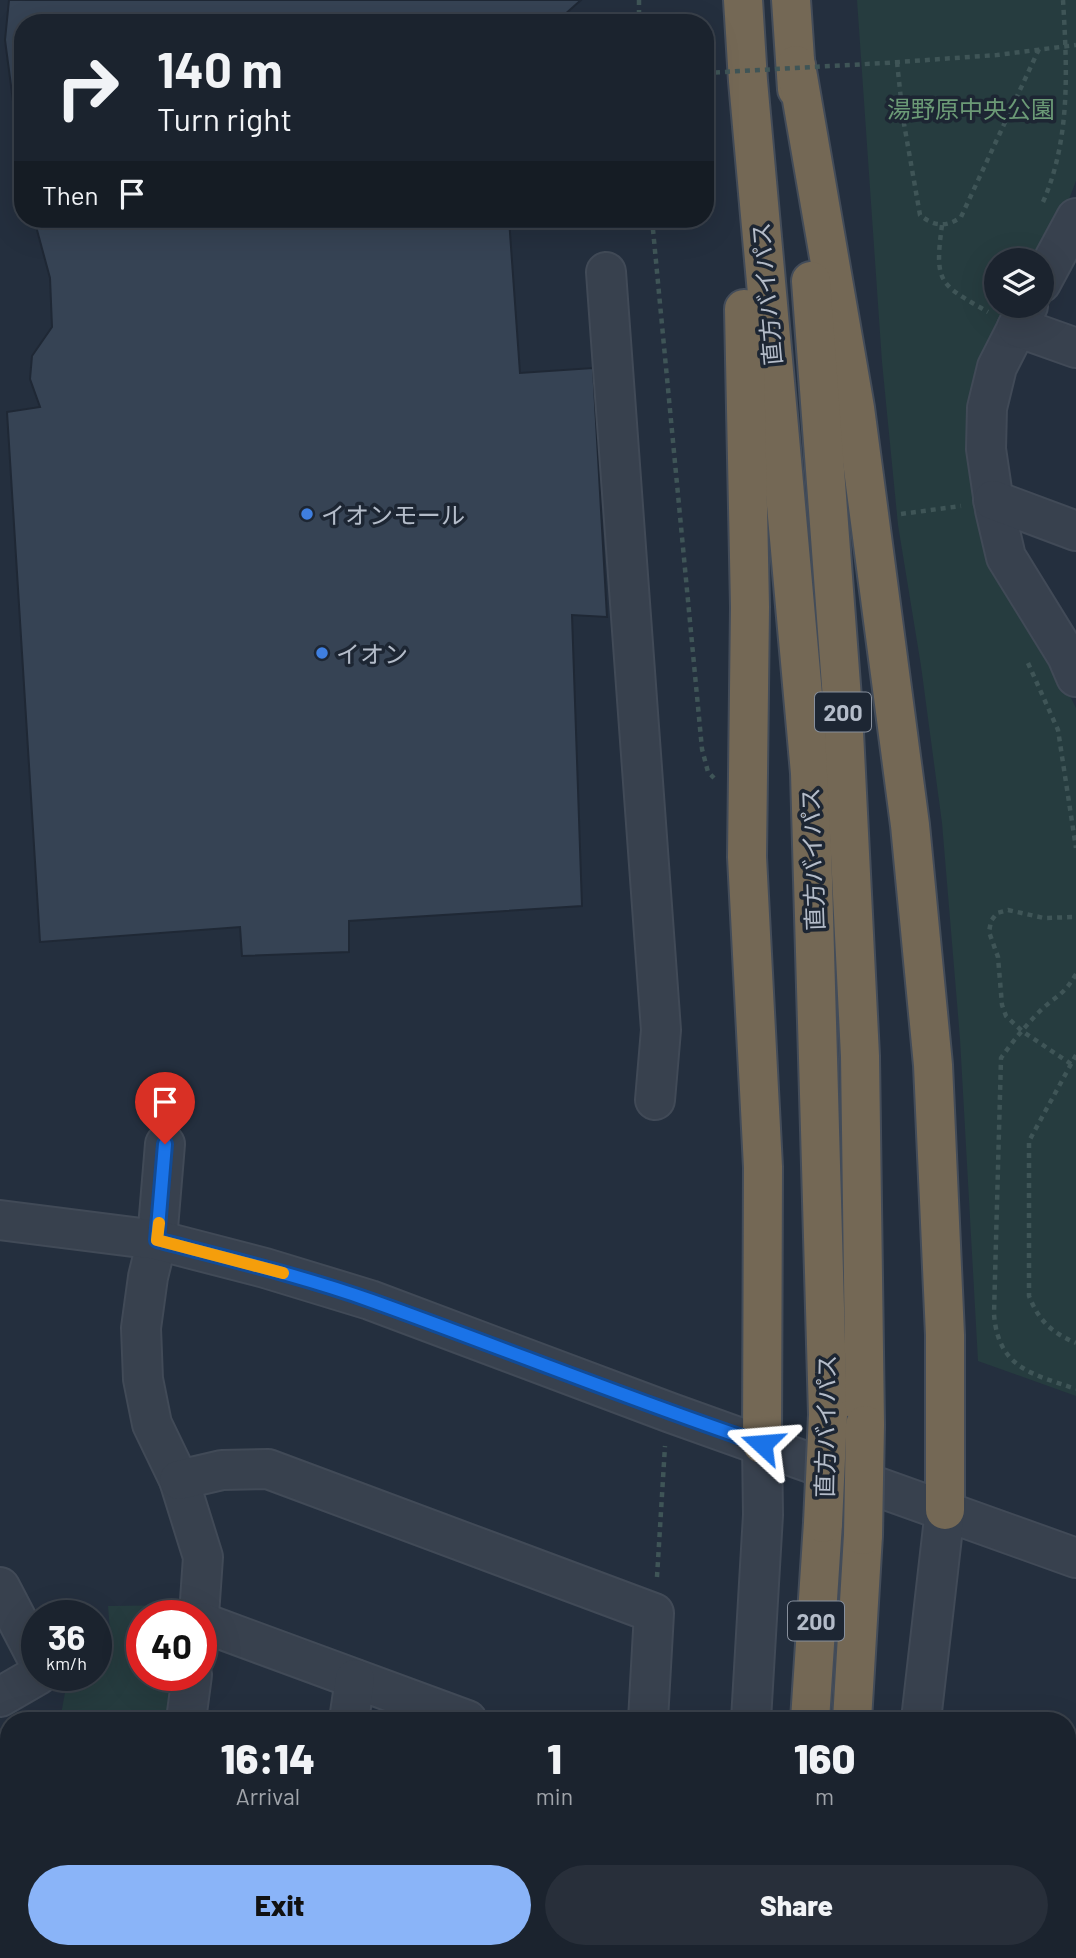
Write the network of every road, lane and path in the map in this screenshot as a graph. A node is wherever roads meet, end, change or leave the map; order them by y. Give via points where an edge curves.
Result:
1 (743, 0) edge
2 (792, 0) edge
3 (1063, 0) edge
4 (1076, 45) edge
5 (1066, 46) junction
6 (1039, 49) junction
7 (897, 62) junction
8 (796, 65) junction
9 (714, 72) edge
10 (748, 81) junction
11 (1059, 211) edge
12 (942, 225) junction
13 (653, 228) edge
14 (1050, 248) edge
15 (606, 272) dead end
16 (984, 303) edge
17 (1022, 318) edge
18 (1026, 318) edge
19 (1076, 348) edge
20 (993, 500) junction
21 (890, 515) dead end
22 (1076, 531) edge
23 (1076, 677) edge
24 (722, 786) dead end
25 (1076, 917) edge
26 (1076, 974) edge
27 (1022, 1031) junction
28 (1076, 1055) edge
29 (1071, 1064) junction
30 (655, 1100) dead end
31 (165, 1144) dead end
32 (0, 1220) edge
33 (157, 1240) junction
34 (1076, 1343) edge
35 (1076, 1389) edge
36 (665, 1444) dead end
37 (762, 1444) junction
38 (179, 1479) junction
39 (945, 1510) junction
40 (1076, 1558) edge
41 (0, 1587) edge
42 (200, 1600) edge
43 (654, 1613) junction
44 (21, 1627) edge
45 (217, 1628) edge
46 (355, 1679) junction
47 (21, 1685) edge
48 (190, 1691) edge
49 (0, 1697) edge
50 (187, 1712) edge
51 (350, 1712) edge
52 (445, 1712) edge
53 (648, 1712) edge
54 (751, 1712) edge
55 (811, 1712) edge
56 (852, 1712) edge
57 (922, 1712) edge

1 - 10 highway, 直方バイパス / 200
2 - 8 highway, 直方バイパス / 200
3 - 5 path
4 - 5 path
5 - 6 path
5 - 11 path via 1062,144 1052,182
6 - 7 path
6 - 12 path via 961,217
7 - 9 path, bridge
7 - 12 path via 920,215
8 - 39 highway via 855,408 910,825 933,1065 945,1335
8 - 56 highway, 直方バイパス / 200, bridge via 843,712 860,1056 865,1425
10 - 37 highway via 743,260 750,607 747,857 763,1167
10 - 55 highway, 直方バイパス / 200, bridge via 810,773 828,1415
11 - 14 street
12 - 16 path via 939,249 944,284 956,294
13 - 24 path via 702,749 708,772
15 - 30 street via 660,1030
17 - 20 street via 997,366 987,408 986,449
18 - 19 street
20 - 21 path
20 - 22 street
20 - 23 street via 1006,557
25 - 27 path via 1044,918 1008,910 991,921 1002,1005 1006,1016
26 - 27 path via 1066,991
27 - 29 path
27 - 35 path via 1001,1058 995,1333 1013,1363
28 - 29 path
29 - 34 path via 1029,1141 1029,1296 1047,1327
31 - 33 street
32 - 33 street
33 - 37 street via 370,1300
33 - 38 street via 141,1328 143,1379 152,1424
36 - 43 path
37 - 39 street
37 - 54 street via 763,1515
38 - 42 street via 203,1557
38 - 43 street via 222,1470 268,1469
39 - 40 street
39 - 57 street
41 - 44 street
43 - 53 street
45 - 46 street
46 - 51 street
46 - 52 street
47 - 49 street
48 - 50 street

